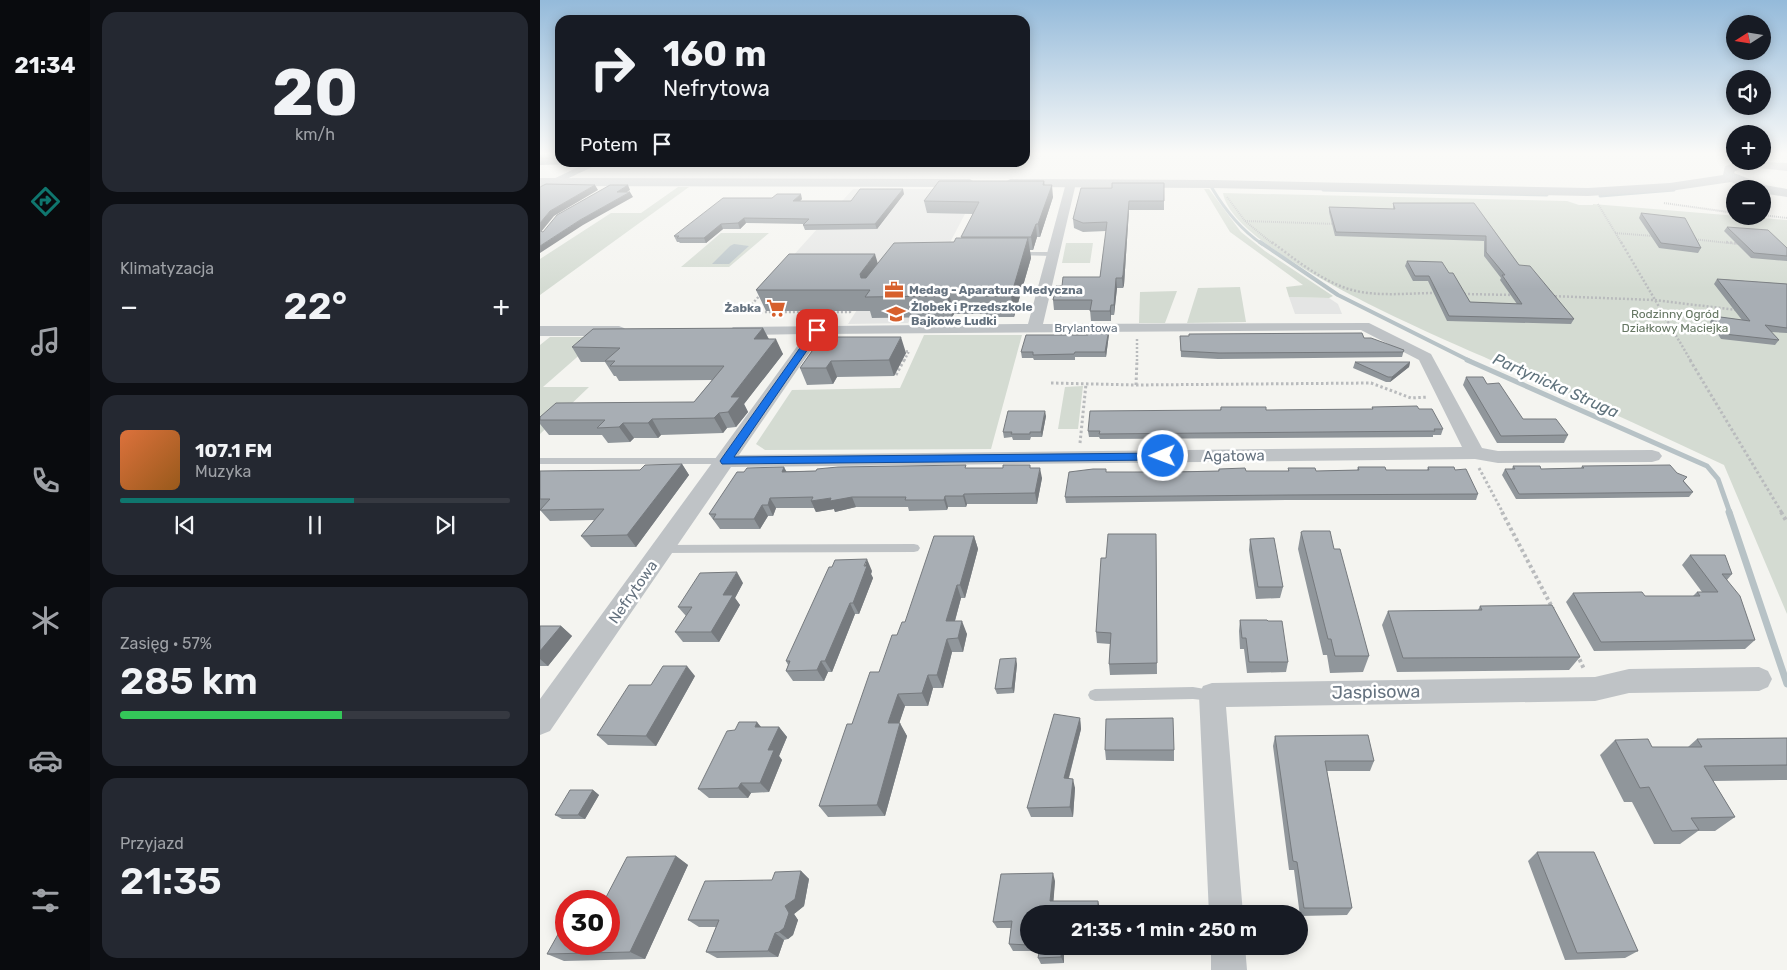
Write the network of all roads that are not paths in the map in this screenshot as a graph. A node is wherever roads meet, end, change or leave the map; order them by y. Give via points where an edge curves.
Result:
1 (1067, 198) edge
2 (1014, 254) edge
3 (1052, 254) junction
4 (1034, 328) junction
5 (726, 330) edge
6 (817, 330) junction
7 (636, 331) edge
8 (540, 332) edge
9 (1652, 456) dead end
10 (1475, 457) junction
11 (540, 461) edge
12 (726, 461) junction
13 (914, 548) dead end
14 (663, 549) junction
15 (1758, 679) dead end
16 (1095, 695) dead end
17 (1212, 695) junction
18 (545, 709) edge
19 (1225, 905) edge
20 (1228, 955) edge
21 (1229, 970) edge

1 - 3 street
2 - 3 lane
3 - 4 street
4 - 6 street, Brylantowa
4 - 10 street, Brylantowa via 1364,326 1425,357
5 - 6 street, Brylantowa
6 - 12 street, Nefrytowa
7 - 8 street
9 - 10 street, Agatowa
10 - 12 street, Agatowa
11 - 12 lane
12 - 14 street, Nefrytowa
13 - 14 lane
14 - 18 street, Nefrytowa
15 - 17 street, Jaspisowa via 1628,681 1595,689
16 - 17 lane via 1193,692
17 - 19 street
20 - 21 street

